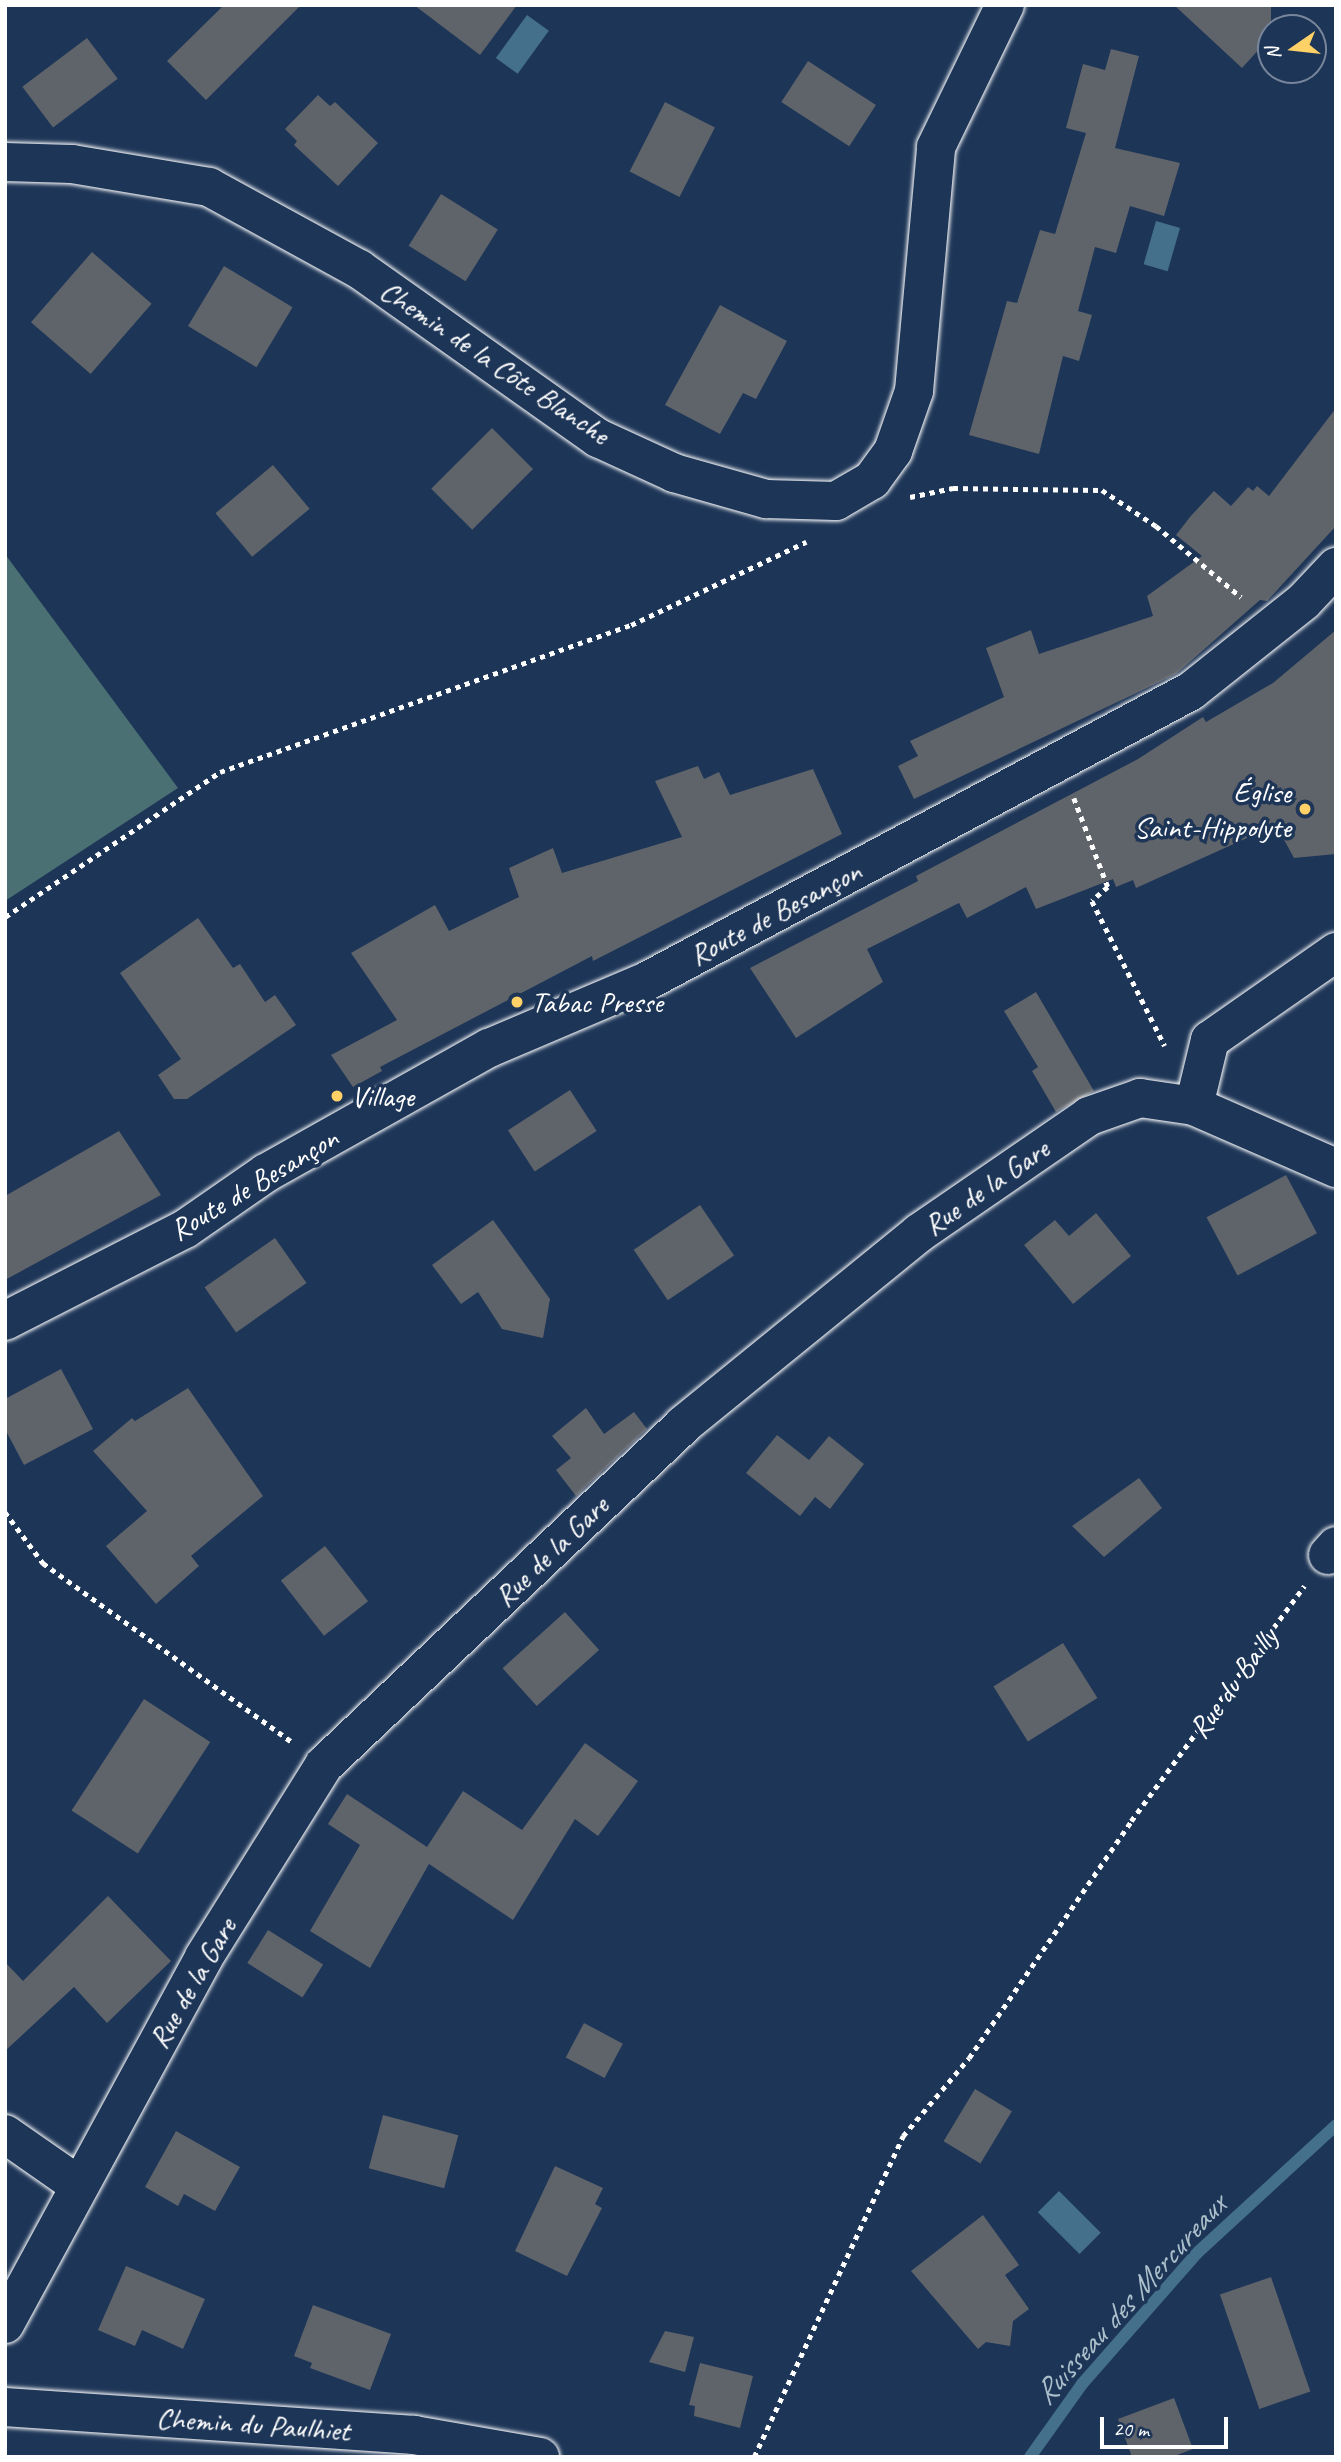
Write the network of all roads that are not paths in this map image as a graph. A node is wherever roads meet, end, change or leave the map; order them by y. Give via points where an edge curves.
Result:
1 (1005, 5) edge
2 (5, 162) edge
3 (1336, 567) edge
4 (1336, 952) edge
5 (1194, 1106) junction
6 (1336, 1168) edge
7 (5, 1321) edge
8 (5, 2134) edge
9 (78, 2185) junction
10 (5, 2324) edge
11 (5, 2407) edge
12 (540, 2457) edge

1 - 2 street, Chemin de la Côte Blanche via 936,148 914,391 893,451 872,480 836,501 766,499 674,473 598,438 359,269 209,187 72,164
3 - 7 street, Route de Besançon via 1274,625 1191,691 647,981 489,1048 266,1173 185,1229
4 - 5 street via 1210,1040
5 - 6 street, Rue de la Gare
5 - 9 street, Rue de la Gare via 1140,1098 1089,1116 919,1233 683,1425 324,1765 204,1957
8 - 9 street
9 - 10 street, Rue de la Gare
11 - 12 street, Chemin du Paulhiet via 414,2435

